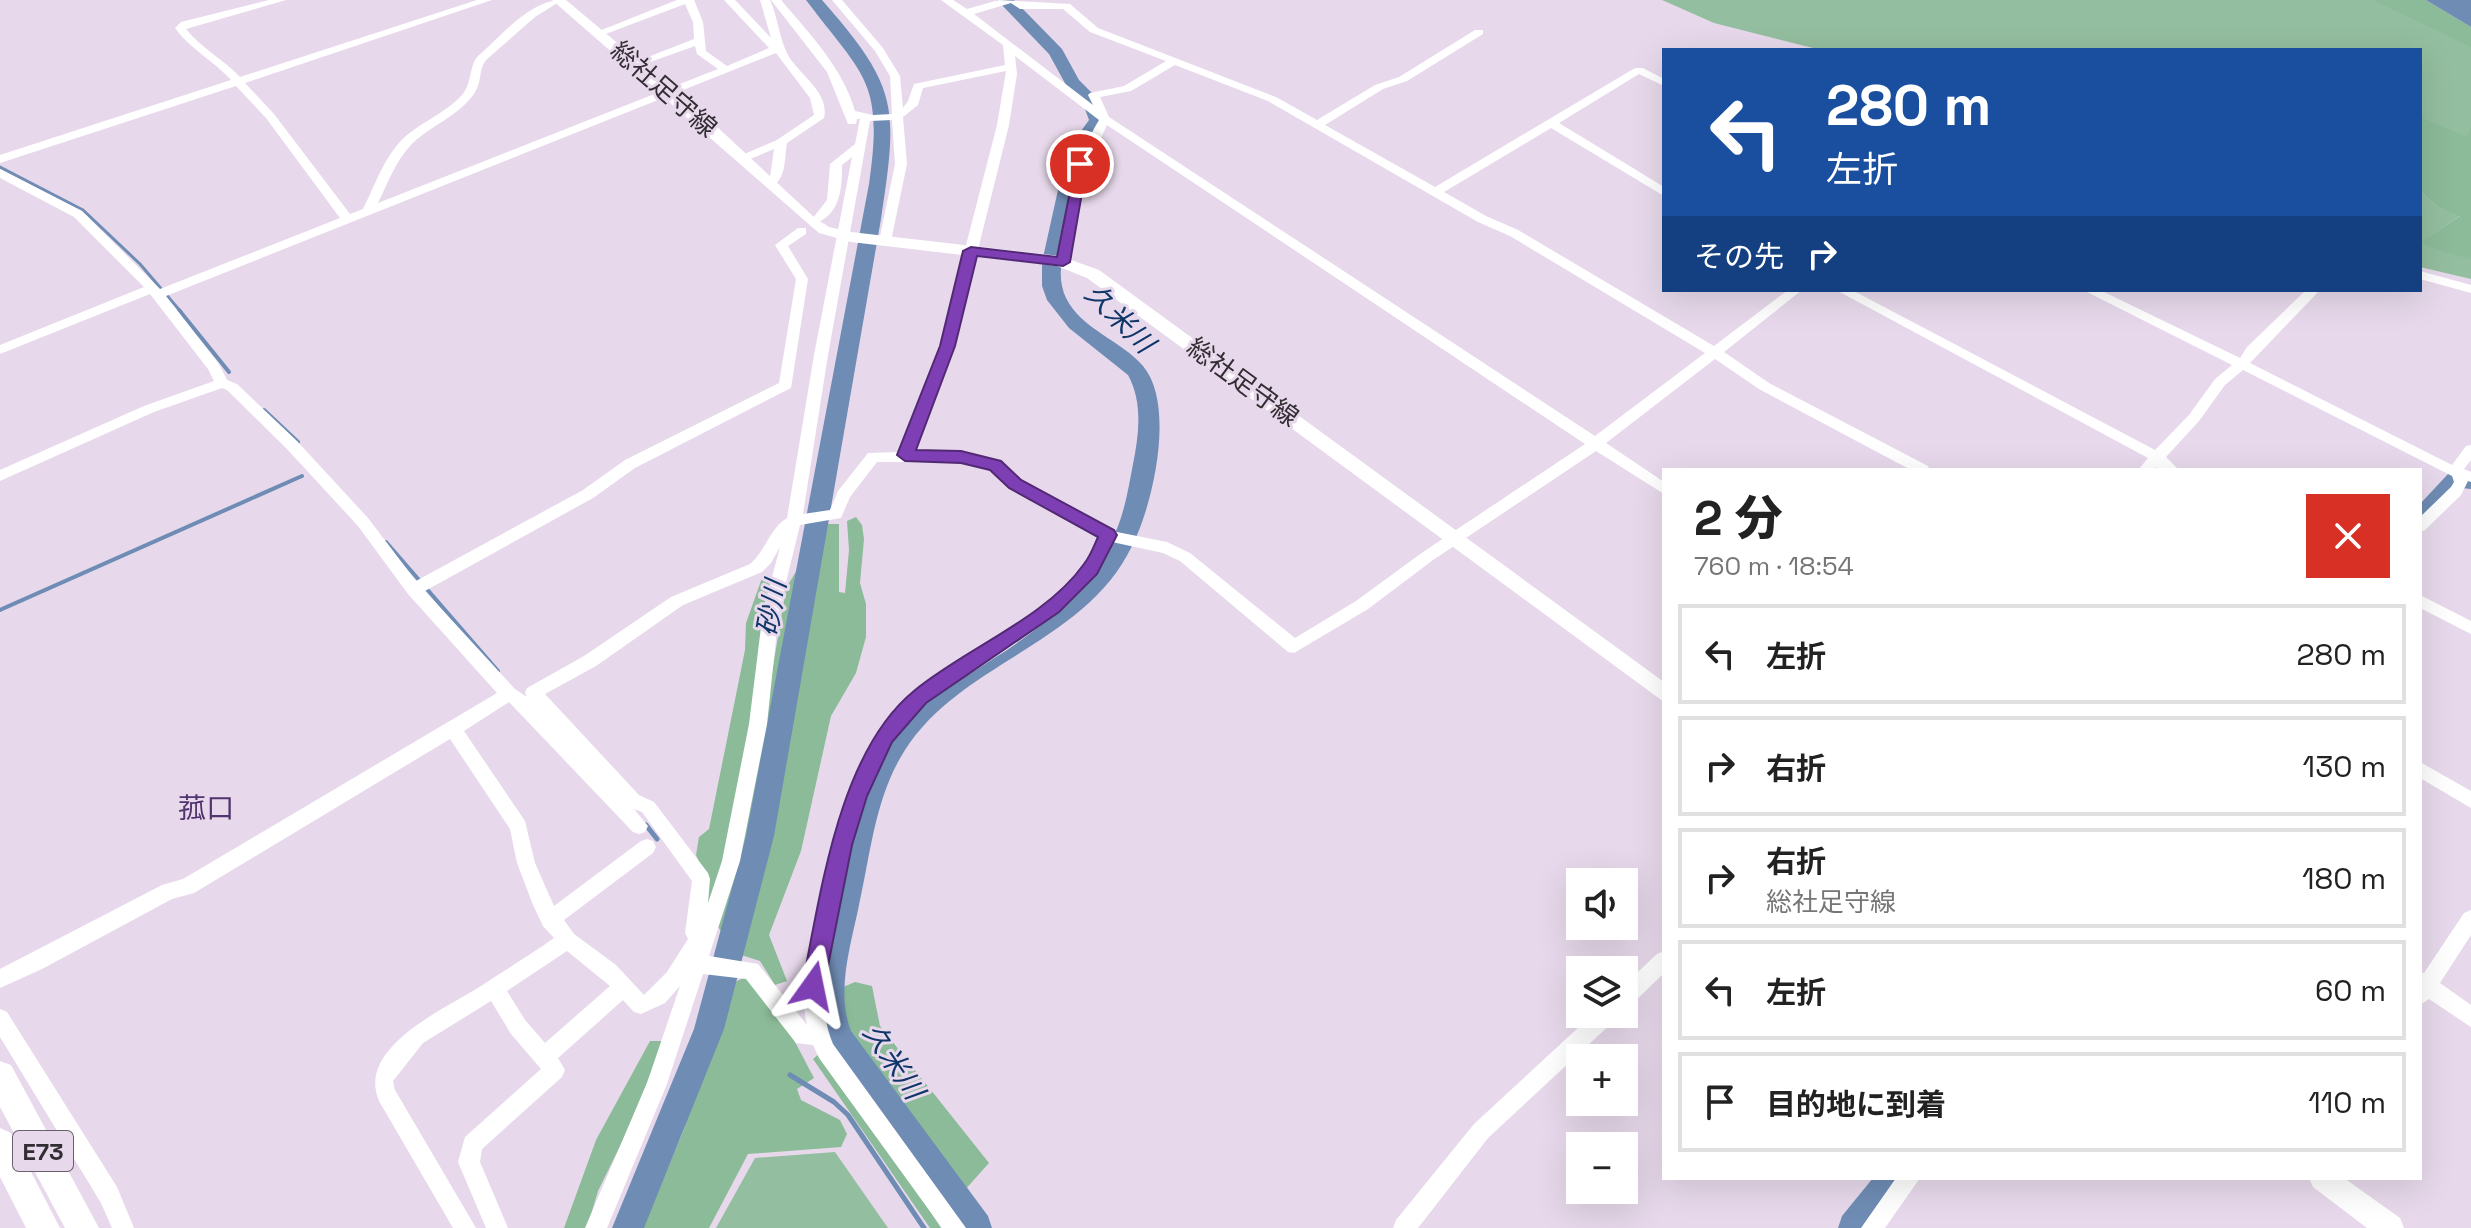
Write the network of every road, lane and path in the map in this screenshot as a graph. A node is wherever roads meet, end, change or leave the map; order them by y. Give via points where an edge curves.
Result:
1 (281, 0) edge
2 (487, 0) edge
3 (558, 0) edge
4 (729, 0) edge
5 (765, 0) edge
6 (776, 0) edge
7 (837, 0) edge
8 (946, 0) edge
9 (680, 1) edge
10 (1009, 1) edge
11 (965, 13) junction
12 (1479, 32) dead end
13 (599, 33) junction
14 (701, 40) junction
15 (1008, 43) junction
16 (778, 48) junction
17 (1174, 61) junction
18 (635, 64) junction
19 (725, 69) junction
20 (1012, 71) junction
21 (1039, 71) junction
22 (237, 82) junction
23 (1662, 82) edge
24 (668, 94) junction
25 (850, 113) junction
26 (1097, 114) junction
27 (900, 115) junction
28 (865, 120) junction
29 (1551, 123) junction
30 (1318, 124) junction
31 (781, 142) junction
32 (858, 147) junction
33 (744, 158) junction
34 (0, 159) edge
35 (0, 173) edge
36 (771, 183) junction
37 (1662, 191) edge
38 (1436, 192) junction
39 (368, 212) junction
40 (819, 218) dead end
41 (348, 220) junction
42 (802, 231) dead end
43 (848, 236) junction
44 (882, 241) junction
45 (971, 251) junction
46 (1056, 261) junction
47 (2422, 276) edge
48 (2471, 289) edge
49 (153, 292) junction
50 (1793, 292) edge
51 (1846, 292) edge
52 (2093, 292) edge
53 (2312, 292) edge
54 (0, 350) edge
55 (1714, 352) junction
56 (2242, 364) junction
57 (222, 383) junction
58 (1595, 444) junction
59 (2471, 450) edge
60 (905, 455) junction
61 (2153, 463) edge
62 (1919, 468) edge
63 (0, 476) edge
64 (2461, 476) edge
65 (1662, 488) edge
66 (800, 520) junction
67 (2422, 524) edge
68 (1110, 536) junction
69 (1453, 539) junction
70 (420, 587) junction
71 (2422, 602) edge
72 (2471, 628) edge
73 (1662, 692) edge
74 (522, 696) junction
75 (453, 729) junction
76 (2422, 770) edge
77 (2471, 800) edge
78 (639, 826) dead end
79 (647, 847) dead end
80 (2471, 919) edge
81 (550, 920) junction
82 (567, 940) junction
83 (701, 953) junction
84 (1662, 962) edge
85 (0, 979) edge
86 (1638, 985) edge
87 (494, 987) junction
88 (624, 987) junction
89 (2422, 987) edge
90 (2471, 1017) edge
91 (0, 1019) edge
92 (1592, 1028) edge
93 (818, 1035) junction
94 (544, 1057) junction
95 (0, 1076) edge
96 (0, 1144) edge
97 (1908, 1180) edge
98 (2325, 1180) edge
99 (44, 1228) edge
100 (83, 1228) edge
101 (123, 1228) edge
102 (465, 1228) edge
103 (497, 1228) edge
104 (596, 1228) edge
105 (955, 1228) edge
106 (1404, 1228) edge
107 (1872, 1228) edge
108 (2390, 1228) edge

1 - 22 street via 181,25 193,45 214,57
2 - 22 street
3 - 13 main road, 総社足守線
3 - 39 street via 531,15 482,58 465,99 402,146
4 - 16 street
5 - 16 street
6 - 25 street via 835,80
7 - 27 street via 895,76
8 - 11 street
9 - 13 street
9 - 14 street via 698,22
10 - 11 street
10 - 17 street via 1020,6 1066,6 1094,30
11 - 15 street
12 - 30 street
13 - 18 main road, 総社足守線
14 - 18 street
14 - 19 street via 702,55
15 - 20 street
15 - 21 street
16 - 19 street
16 - 31 street via 821,108 814,122
17 - 26 street via 1127,89 1094,95
17 - 30 street via 1272,99
18 - 24 main road, 総社足守線
19 - 24 street
20 - 21 street
20 - 27 street via 918,86 912,106
20 - 45 street
21 - 26 street
22 - 34 street
22 - 41 street via 270,116
23 - 29 street via 1639,70
24 - 33 main road, 総社足守線
24 - 39 street
25 - 28 street
25 - 32 street
26 - 46 street
26 - 58 street
27 - 28 street
27 - 44 street via 901,164
28 - 32 street
29 - 37 street
29 - 38 street
30 - 38 street
31 - 33 street
31 - 36 street
32 - 40 street via 836,164 836,198
32 - 43 street
33 - 36 main road, 総社足守線
35 - 49 street via 78,214
36 - 43 main road, 総社足守線 via 810,221
38 - 55 street
39 - 41 street
41 - 49 street
42 - 70 street via 781,245 802,279 786,385 630,464 588,494
43 - 44 main road, 総社足守線
43 - 66 street
44 - 45 main road, 総社足守線
45 - 46 main road, 総社足守線
45 - 60 street via 947,346
46 - 69 main road, 総社足守線 via 1093,274 1126,296
47 - 48 street
49 - 54 street
49 - 57 street
50 - 55 street
51 - 61 street
52 - 56 street
53 - 56 street
55 - 58 street
55 - 62 street via 1764,386
56 - 61 street via 2220,382
56 - 64 street
57 - 63 street via 149,409
57 - 70 street via 292,445
58 - 65 street
58 - 69 street
59 - 64 street
60 - 66 street via 873,457 843,495 839,510 832,516
60 - 68 street via 961,457 995,465 1015,484
64 - 67 street via 2456,491
66 - 74 street via 778,534 765,562 756,568 677,601 590,661
66 - 83 street via 771,611 758,724 731,861
68 - 69 street via 1185,557 1294,647
68 - 93 street via 1091,569 1053,607 920,697 885,737 857,796 842,845 813,986
69 - 73 main road, 総社足守線
70 - 74 street
71 - 72 street
74 - 75 street
74 - 78 street
74 - 83 street via 633,800 648,807 701,879 695,933
75 - 81 street via 519,827 526,863
75 - 85 street via 187,887 169,891
76 - 77 street
79 - 81 street
80 - 89 street
81 - 82 street
82 - 87 street
82 - 88 street
83 - 88 street via 658,999 641,1005
83 - 93 street via 751,970 803,1036
83 - 104 street via 657,1084
84 - 86 street
87 - 94 street
87 - 102 street via 416,1036 397,1054 383,1081
88 - 94 street
89 - 90 street
91 - 101 street via 109,1195
92 - 106 street via 1481,1131
93 - 105 street
94 - 103 street via 555,1070 468,1153
95 - 100 highway, E73
96 - 99 highway, E73
97 - 107 street
98 - 108 main road

